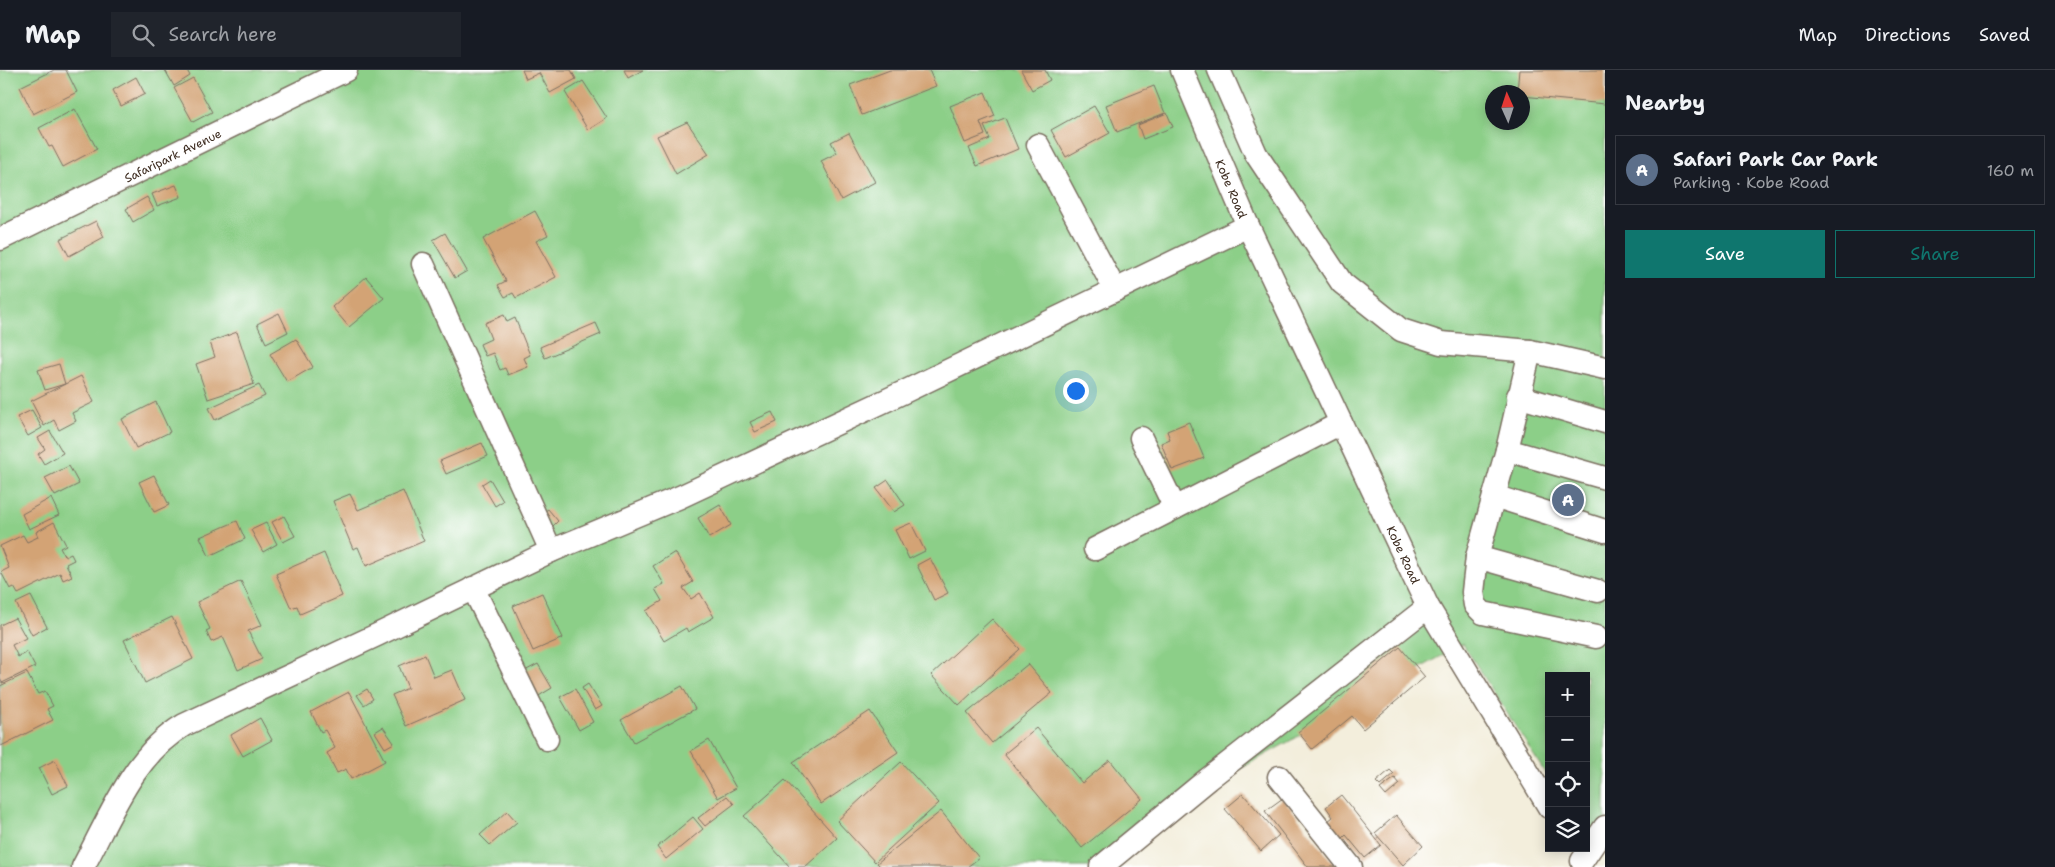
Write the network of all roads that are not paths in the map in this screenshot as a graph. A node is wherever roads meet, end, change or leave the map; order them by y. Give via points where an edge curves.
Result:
1 (346, 70) edge
2 (1182, 70) edge
3 (1219, 70) edge
4 (1038, 145) dead end
5 (1248, 226) junction
6 (0, 239) edge
7 (424, 264) dead end
8 (1115, 290) junction
9 (1530, 351) junction
10 (1605, 368) edge
11 (1518, 396) junction
12 (1605, 422) edge
13 (1341, 423) junction
14 (1141, 438) dead end
15 (1507, 450) junction
16 (1605, 478) edge
17 (1494, 496) junction
18 (1175, 508) junction
19 (1605, 531) edge
20 (1095, 549) dead end
21 (551, 551) junction
22 (1477, 557) junction
23 (473, 588) junction
24 (1598, 591) dead end
25 (1428, 607) junction
26 (1596, 637) dead end
27 (547, 739) dead end
28 (1279, 777) dead end
29 (1545, 800) edge
30 (1605, 827) edge
31 (1581, 859) edge
32 (82, 867) edge
33 (1101, 867) edge
34 (1351, 867) edge

1 - 6 street, Safaripark Avenue
2 - 5 street, Kobe Road
3 - 9 street via 1256,154 1342,283 1401,330 1441,343
4 - 8 street
5 - 8 street
5 - 13 street, Kobe Road
7 - 21 street
8 - 21 street via 680,496
9 - 10 street
9 - 11 street
11 - 12 street
11 - 15 street
13 - 18 street
13 - 25 street, Kobe Road
14 - 18 street
15 - 16 street
15 - 17 street
17 - 19 street
17 - 22 street
18 - 20 street
21 - 23 street
22 - 24 street
22 - 26 street via 1473,592 1475,605 1483,613
23 - 27 street
23 - 32 street via 168,734 136,770
25 - 29 street, Kobe Road
25 - 33 street
28 - 34 street
30 - 31 street

